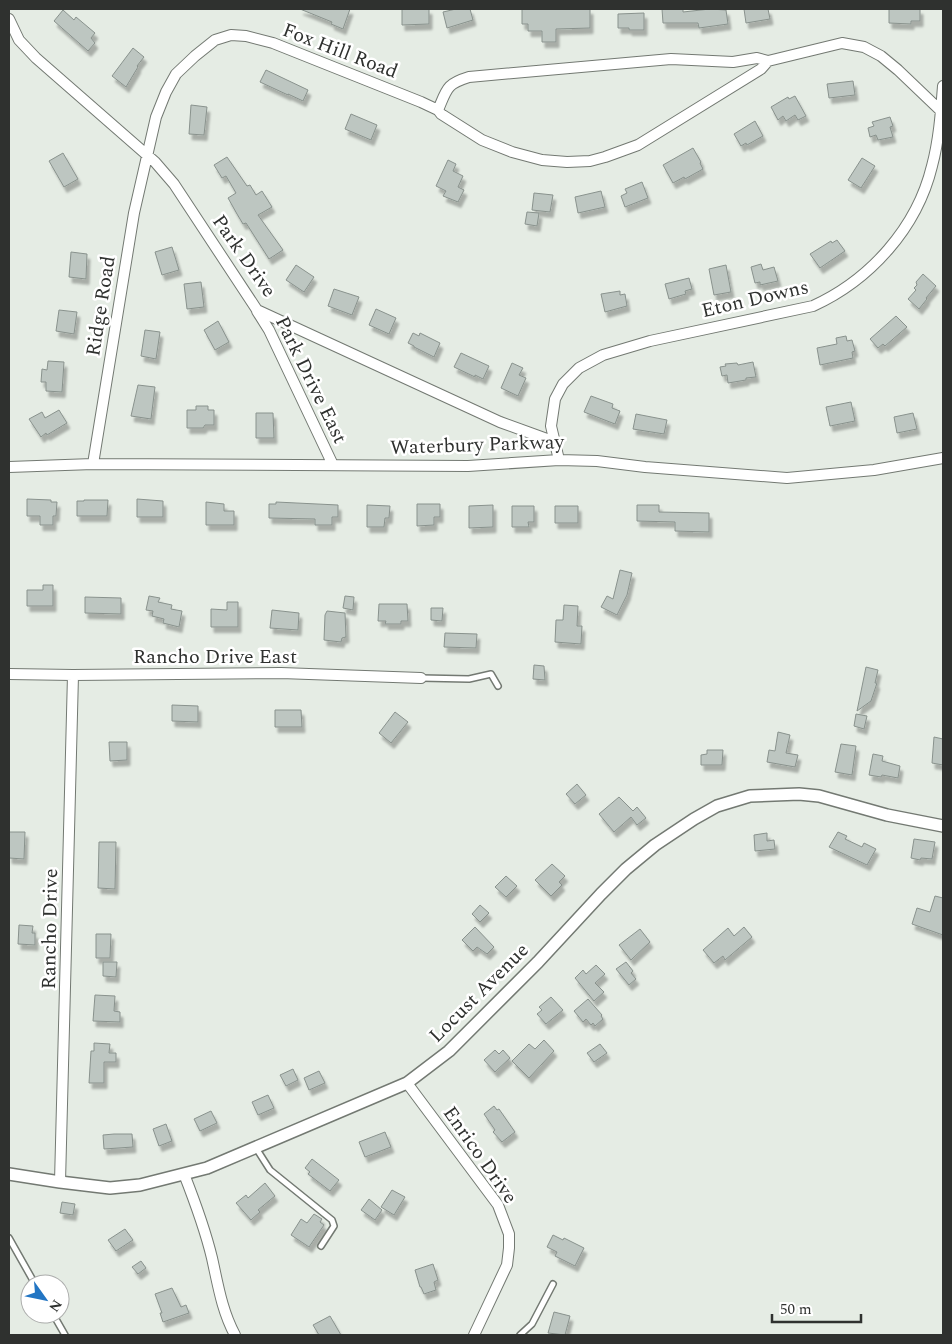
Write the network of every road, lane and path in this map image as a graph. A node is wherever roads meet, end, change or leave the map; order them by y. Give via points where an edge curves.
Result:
1 (9, 19) edge
2 (768, 61) junction
3 (943, 86) edge
4 (438, 110) junction
5 (942, 112) edge
6 (147, 154) junction
7 (256, 310) junction
8 (555, 442) junction
9 (943, 458) edge
10 (559, 460) junction
11 (93, 464) junction
12 (333, 465) junction
13 (9, 467) edge
14 (9, 674) edge
15 (73, 675) junction
16 (421, 678) joint
17 (498, 686) dead end
18 (943, 826) edge
19 (407, 1083) junction
20 (256, 1147) junction
21 (9, 1174) edge
22 (184, 1174) junction
23 (60, 1182) junction
24 (9, 1238) edge
25 (321, 1246) dead end
26 (29, 1274) edge
27 (553, 1284) dead end
28 (59, 1324) edge
29 (65, 1335) edge
30 (235, 1335) edge
31 (476, 1335) edge
32 (520, 1335) edge

1 - 6 street, Park Drive via 20,40 36,58
2 - 4 street, Fox Hill Road via 757,58 733,62 671,59 469,77 454,82
2 - 4 street, Fox Hill Road via 761,69 638,145 590,161 542,160 512,152 482,140
2 - 5 street, Fox Hill Road via 842,43 864,47 898,70
3 - 5 street, Eton Downs
4 - 6 street, Fox Hill Road via 273,43 231,35 215,40 176,74 156,118
5 - 8 street, Eton Downs via 924,190 891,248 863,275 813,306 650,341 602,355 579,368 555,399 551,426
6 - 7 street, Park Drive via 174,184
6 - 11 street, Ridge Road via 134,213
7 - 8 street, Park Drive via 500,422
7 - 12 street, Park Drive East via 269,330
8 - 10 street
9 - 10 street, Waterbury Parkway via 874,470 787,478 597,460
10 - 12 street, Waterbury Parkway via 468,466
11 - 12 street, Waterbury Parkway
11 - 13 street, Waterbury Parkway
14 - 15 street, Rancho Drive East
15 - 16 street, Rancho Drive East via 281,673
15 - 23 street, Rancho Drive
16 - 17 lane via 468,679 491,674
18 - 19 street, Locust Avenue via 799,794 750,796 717,806 655,845 626,869 449,1051
19 - 20 street, Locust Avenue
19 - 31 street, Enrico Drive via 498,1205 509,1234 507,1265
20 - 22 street, Locust Avenue
20 - 25 lane via 270,1170 332,1220 334,1226
21 - 23 street, Locust Avenue
22 - 23 street, Locust Avenue via 140,1186 110,1188
22 - 30 street via 200,1214 222,1302
24 - 26 lane
27 - 32 lane via 532,1324
28 - 29 lane

